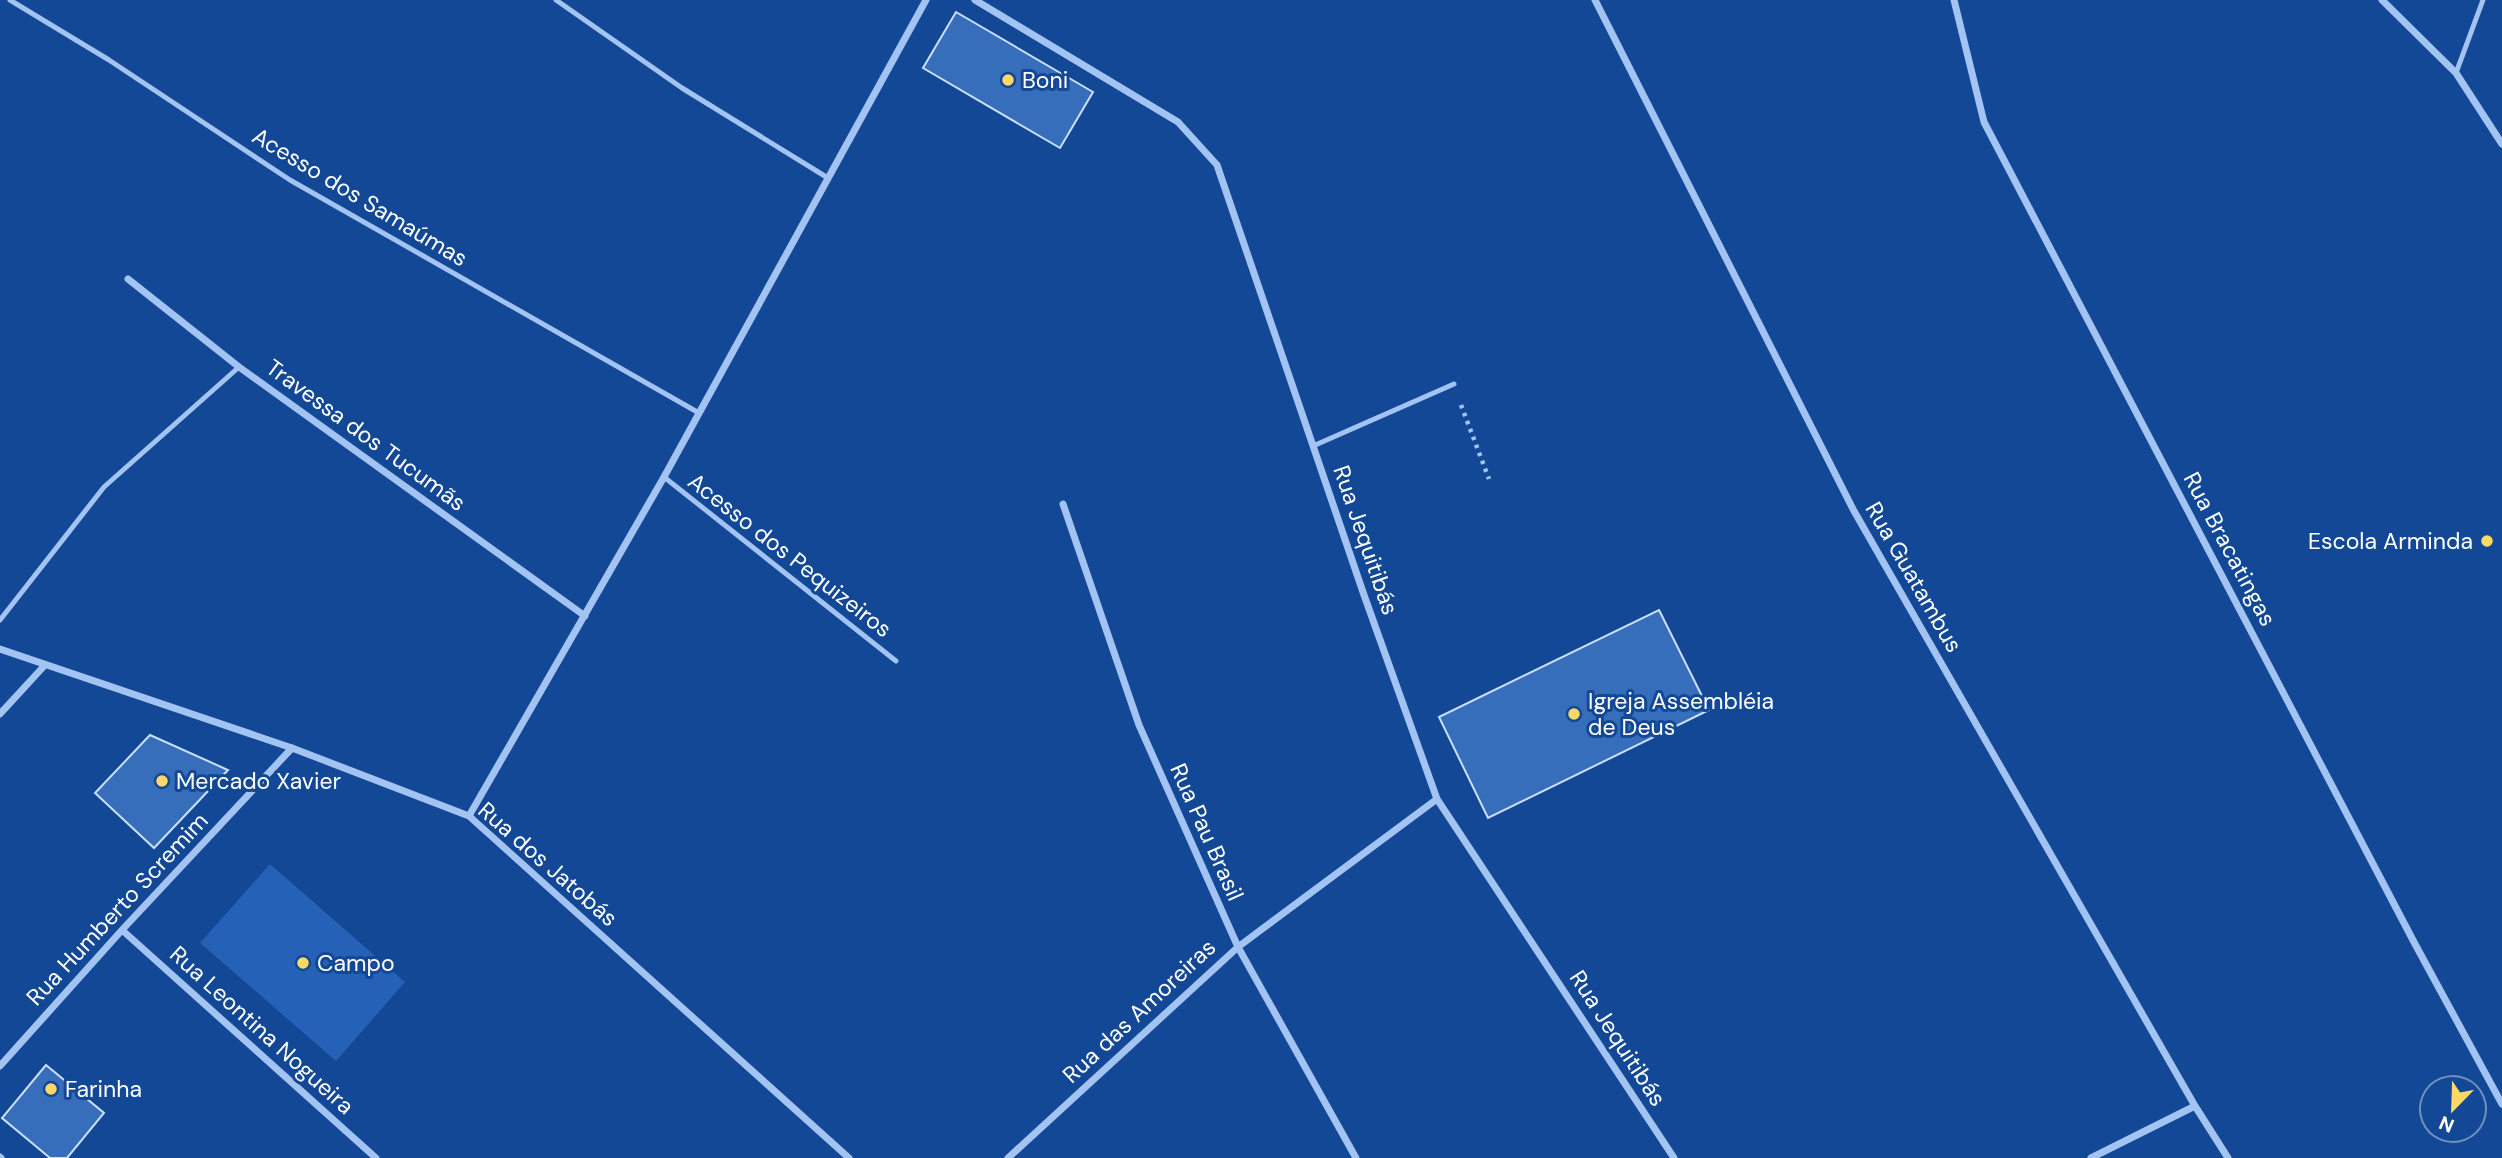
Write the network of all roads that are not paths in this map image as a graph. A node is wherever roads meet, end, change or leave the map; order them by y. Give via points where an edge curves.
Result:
1 (10, 0) edge
2 (556, 0) edge
3 (926, 0) edge
4 (975, 0) edge
5 (1595, 0) edge
6 (1954, 0) edge
7 (2382, 0) edge
8 (2483, 0) edge
9 (2456, 74) junction
10 (2502, 144) edge
11 (828, 178) junction
12 (128, 279) dead end
13 (239, 367) junction
14 (1454, 384) road end
15 (699, 413) junction
16 (1313, 446) junction
17 (664, 477) junction
18 (1063, 504) dead end
19 (585, 616) junction
20 (0, 620) edge
21 (0, 649) edge
22 (895, 661) dead end
23 (45, 665) junction
24 (0, 714) edge
25 (292, 748) junction
26 (1437, 799) junction
27 (469, 816) junction
28 (122, 930) junction
29 (1238, 947) junction
30 (0, 1066) edge
31 (2502, 1104) edge
32 (2195, 1106) junction
33 (376, 1158) edge
34 (849, 1158) edge
35 (1008, 1158) edge
36 (1356, 1158) edge
37 (1674, 1158) edge
38 (2091, 1158) edge
39 (2228, 1158) edge

1 - 15 lane, Acesso dos Samaúmas via 290,180
2 - 11 lane via 682,88
3 - 11 street
4 - 16 street, Rua Jequitibás via 1178,122 1217,165
5 - 32 street, Rua Guatambus via 1854,511
6 - 31 street, Rua Bracatingas via 1984,122
7 - 9 street
8 - 9 lane
9 - 10 street
11 - 15 street
12 - 13 street, Travessa dos Tucumãs
13 - 19 street, Travessa dos Tucumãs
13 - 20 lane via 104,487
14 - 16 lane
15 - 17 street
16 - 26 street, Rua Jequitibás
17 - 19 street
17 - 22 lane, Acesso dos Pequizeiros
18 - 29 street, Rua Pau Brasil via 1139,725
19 - 27 street
21 - 23 street, Rua dos Jatobás
23 - 24 street
23 - 25 street, Rua dos Jatobás
25 - 27 street, Rua dos Jatobás
25 - 28 street, Rua Humberto Scremim
26 - 29 street, Rua das Amoreiras
26 - 37 street, Rua Jequitibás
27 - 34 street, Rua dos Jatobás
28 - 30 street, Rua Humberto Scremim
28 - 33 street, Rua Leontina Nogueira
29 - 35 street, Rua das Amoreiras
29 - 36 street, Rua Pau Brasil
32 - 38 street
32 - 39 street, Rua Guatambus

